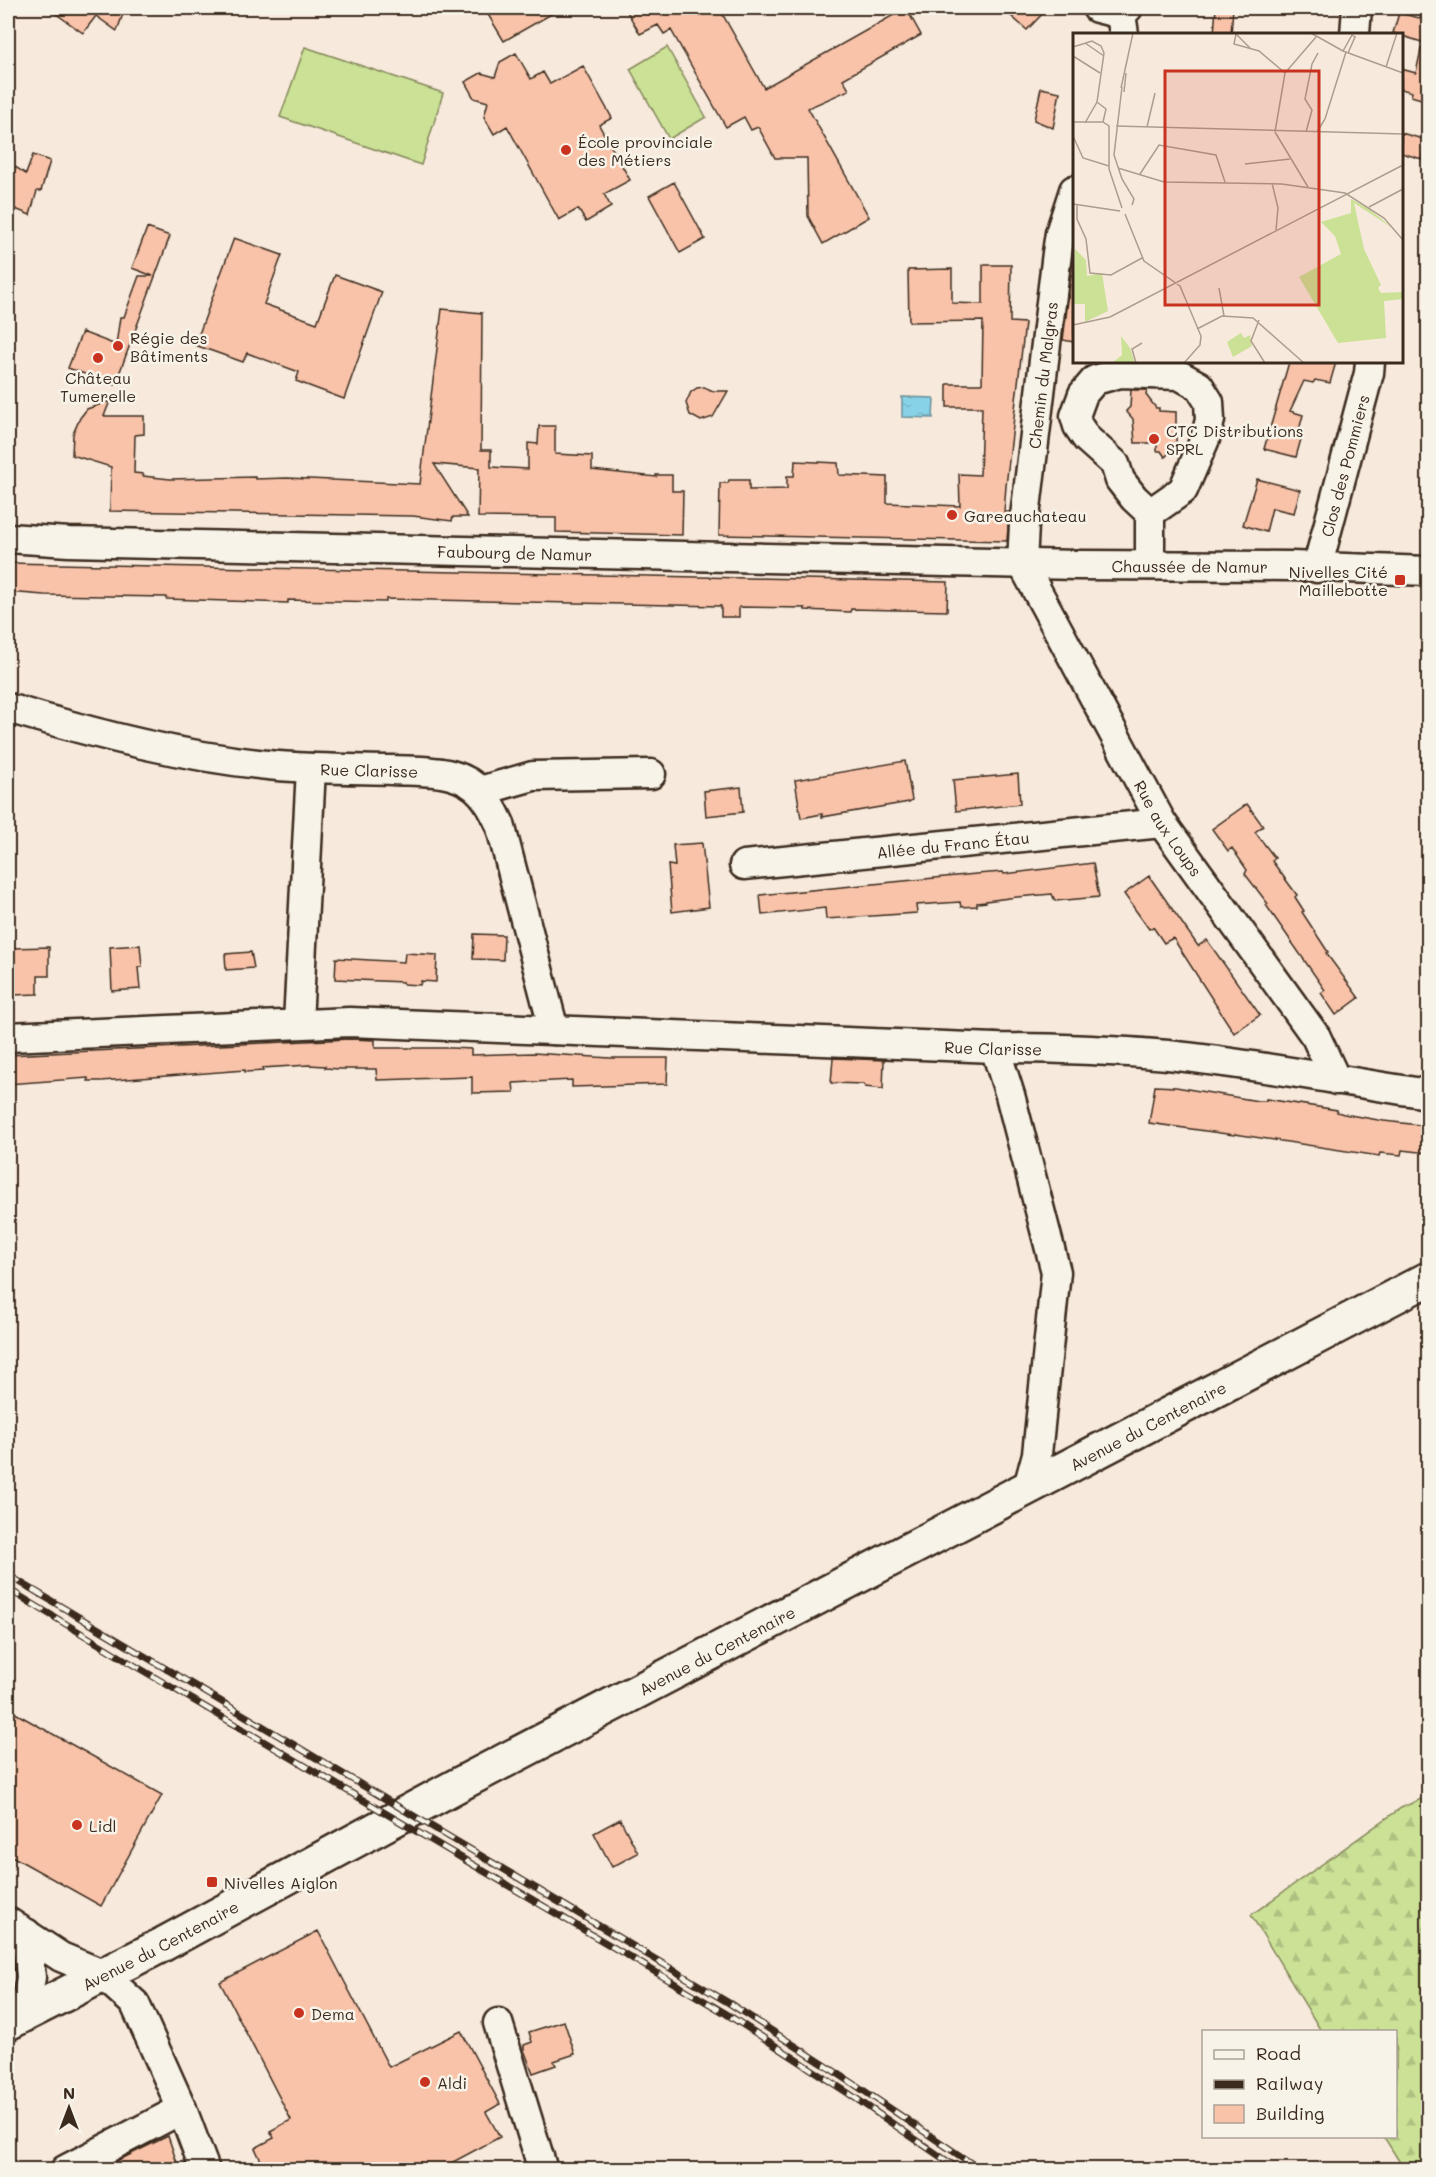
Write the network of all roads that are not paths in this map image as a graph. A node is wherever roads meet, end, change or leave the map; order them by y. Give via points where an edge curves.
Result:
1 (1357, 8) edge
2 (1355, 33) edge
3 (1073, 193) edge
4 (1370, 363) edge
5 (1150, 513) junction
6 (8, 538) edge
7 (1022, 563) junction
8 (1150, 565) junction
9 (1425, 565) edge
10 (1317, 568) junction
11 (8, 708) edge
12 (311, 768) junction
13 (651, 774) dead end
14 (480, 791) junction
15 (1162, 823) junction
16 (744, 865) dead end
17 (298, 1023) junction
18 (554, 1030) junction
19 (8, 1037) edge
20 (995, 1048) junction
21 (1336, 1080) junction
22 (1428, 1094) edge
23 (1428, 1279) edge
24 (1028, 1487) junction
25 (17, 1927) edge
26 (102, 1974) junction
27 (16, 2018) edge
28 (498, 2023) dead end
29 (182, 2109) junction
30 (65, 2169) edge
31 (204, 2169) edge
32 (543, 2169) edge

1 - 2 street
3 - 7 street, Chemin du Malgras via 1057,253
4 - 10 street, Clos des Pommiers
5 - 5 street via 1183,490 1205,439 1209,402 1199,386 1179,375 1120,373 1095,380 1083,394 1075,416 1078,426 1115,465 1120,480
5 - 8 street
6 - 7 street, Faubourg de Namur
7 - 8 street, Chaussée de Namur
7 - 15 street, Rue aux Loups
8 - 10 street, Chaussée de Namur
9 - 10 street, Chaussée de Namur
11 - 12 street, Rue Clarisse via 99,735 184,752
12 - 14 street, Rue Clarisse via 451,775
12 - 17 street
13 - 14 street via 533,776
14 - 18 street, Rue Clarisse via 500,824
15 - 16 street, Allée du Franc Étau
15 - 21 street, Rue aux Loups via 1316,1037
17 - 18 street, Rue Clarisse
17 - 19 street, Rue Clarisse
18 - 20 street, Rue Clarisse
20 - 21 street, Rue Clarisse via 1168,1055
20 - 24 street via 1056,1272 1037,1454
21 - 22 street, Rue Clarisse
23 - 24 main road, Avenue du Centenaire
24 - 26 main road, Avenue du Centenaire
25 - 26 street via 61,1957
25 - 27 street via 31,1977
26 - 27 main road, Avenue du Centenaire
26 - 29 street via 135,2004
28 - 32 street
29 - 30 street
29 - 31 street

